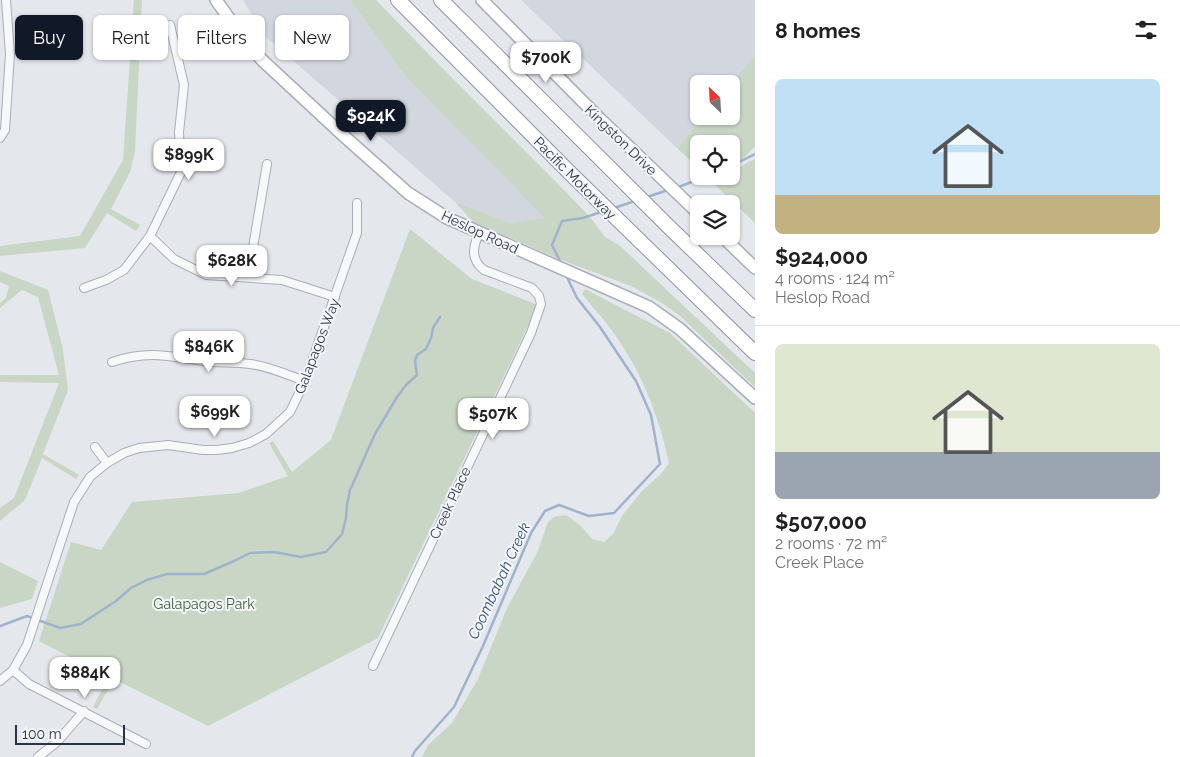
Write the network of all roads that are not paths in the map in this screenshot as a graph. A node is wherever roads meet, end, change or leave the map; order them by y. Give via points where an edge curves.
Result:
1 (6, 0) edge
2 (216, 0) edge
3 (398, 0) edge
4 (441, 0) edge
5 (482, 0) edge
6 (170, 25) dead end
7 (0, 138) edge
8 (267, 164) dead end
9 (357, 203) dead end
10 (690, 206) edge
11 (479, 233) junction
12 (150, 236) junction
13 (731, 245) edge
14 (755, 268) edge
15 (248, 277) junction
16 (84, 288) dead end
17 (335, 297) junction
18 (755, 310) edge
19 (755, 353) edge
20 (112, 362) dead end
21 (305, 381) junction
22 (755, 398) edge
23 (96, 447) dead end
24 (107, 463) junction
25 (373, 666) dead end
26 (13, 670) junction
27 (0, 681) edge
28 (84, 711) junction
29 (146, 744) dead end
30 (38, 757) edge

1 - 7 street via 10,54 4,130
2 - 11 street, Heslop Road via 262,60 381,170 439,213
3 - 19 highway, Pacific Motorway
4 - 18 highway
5 - 10 street, Kingston Drive
6 - 12 street via 184,85 179,132 181,172
8 - 15 street
9 - 17 street, Galapagos Way via 357,233
11 - 22 street, Heslop Road via 616,292 670,320
11 - 25 street, Creek Place via 473,253 479,266 532,288 541,304 531,333
12 - 15 street via 174,259 206,274
12 - 16 street via 124,270
13 - 14 street
15 - 17 street via 282,280
17 - 21 street, Galapagos Way
20 - 21 street via 144,354 170,355 261,366
21 - 24 street, Galapagos Way via 290,412 266,434 249,443 217,450 168,445 139,448
23 - 24 street
24 - 26 street, Galapagos Way via 90,477 74,502 27,645
26 - 27 street, Galapagos Way
26 - 28 street via 29,684
28 - 29 street
28 - 30 street via 57,742

